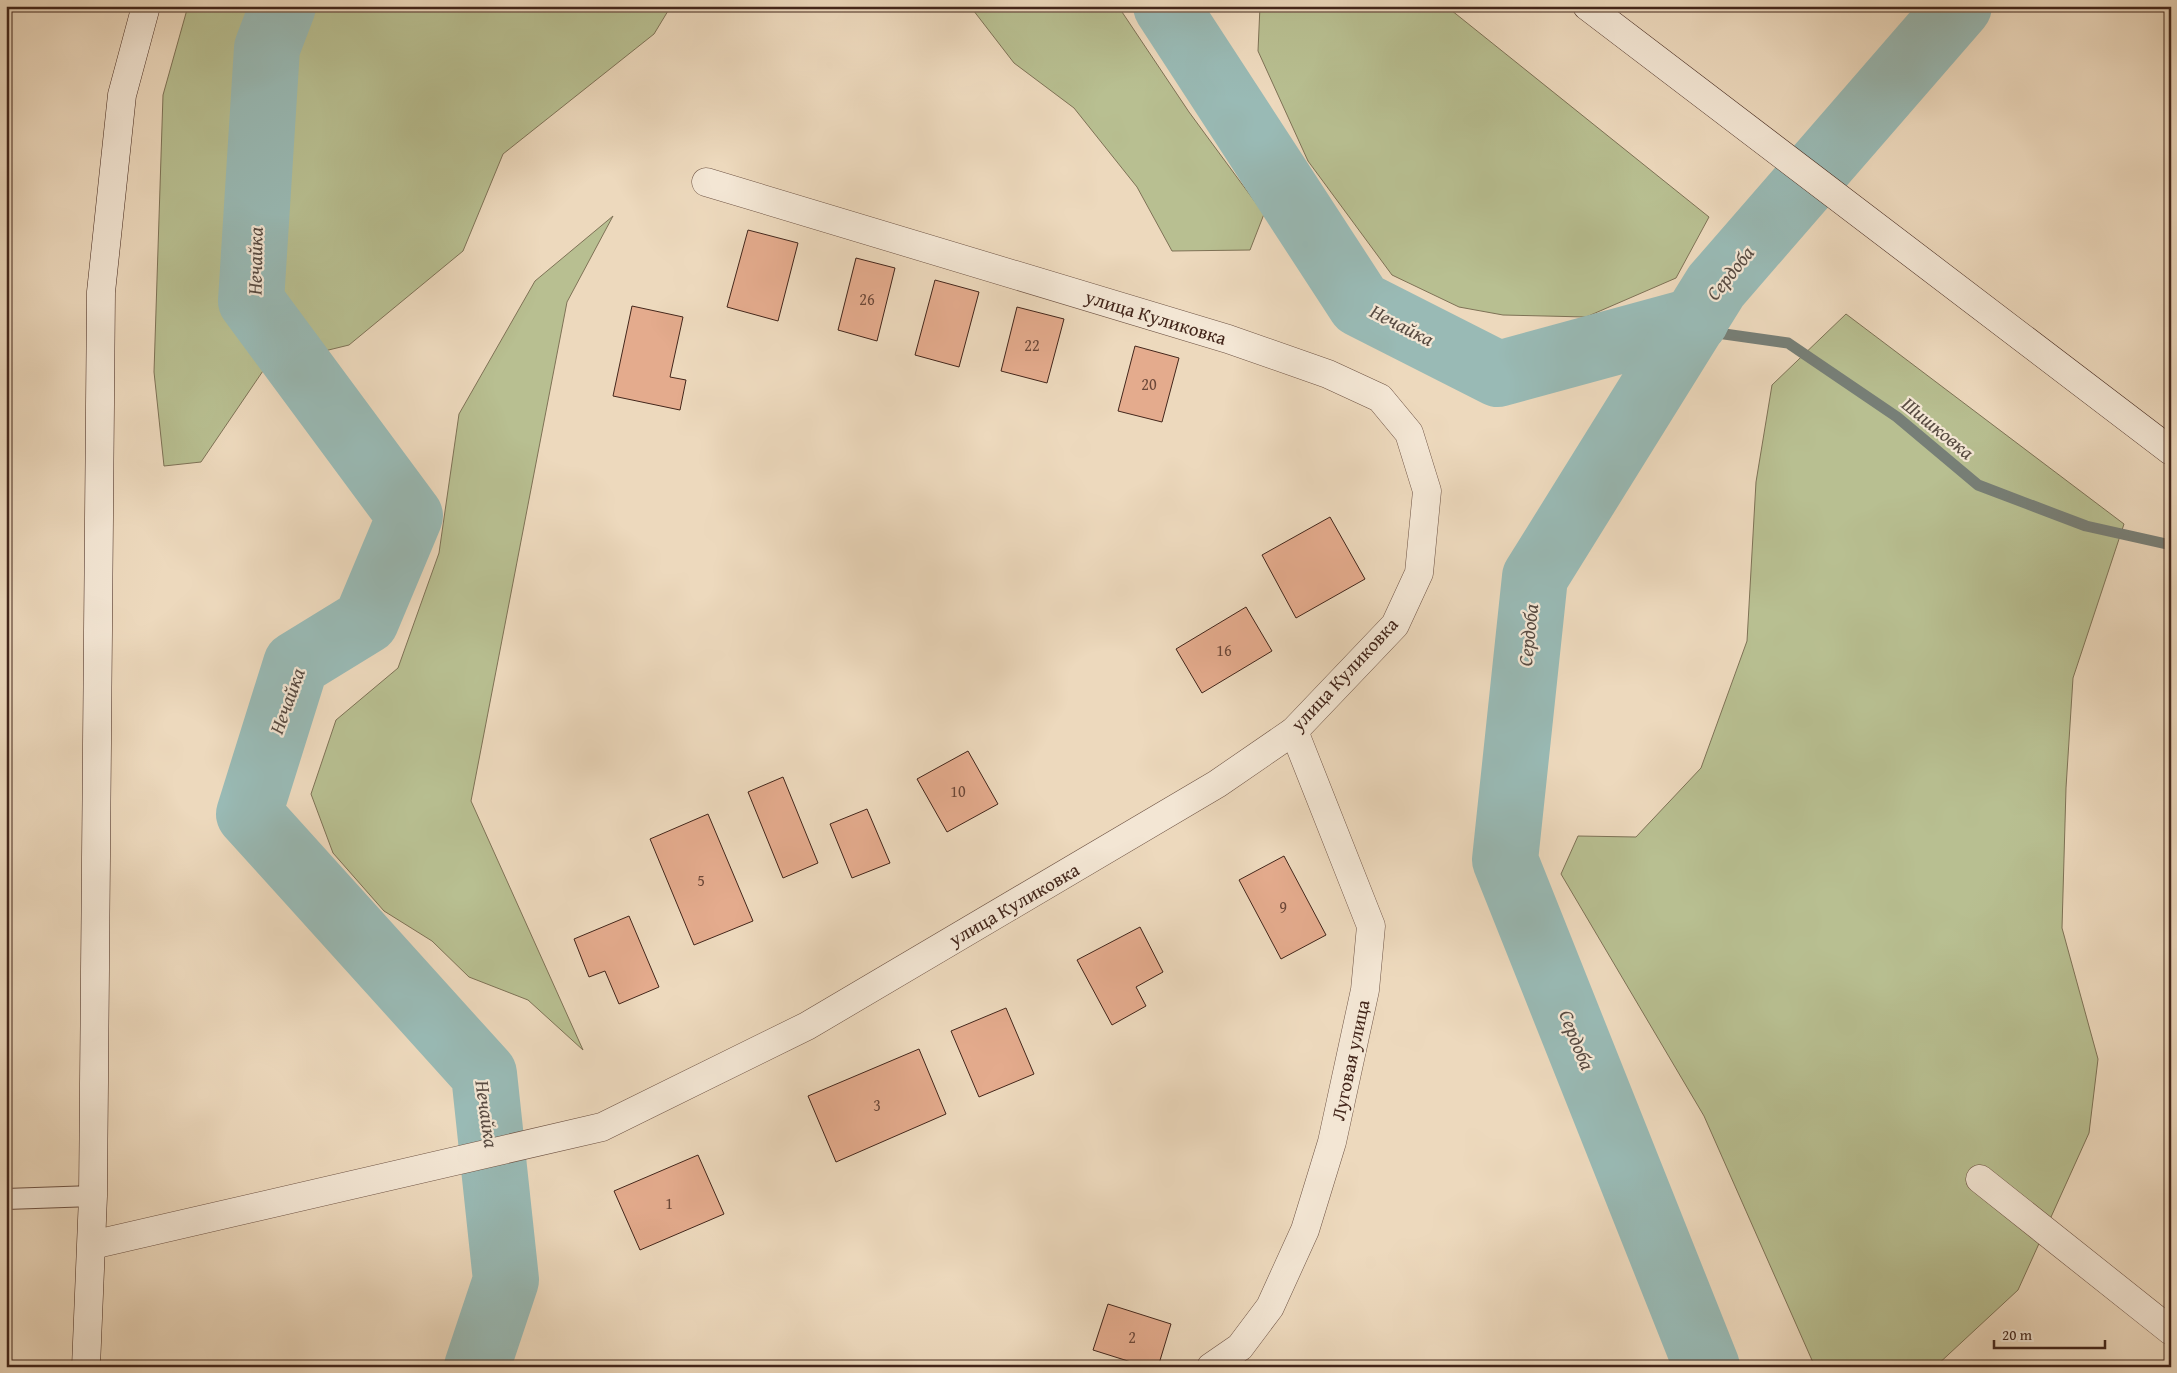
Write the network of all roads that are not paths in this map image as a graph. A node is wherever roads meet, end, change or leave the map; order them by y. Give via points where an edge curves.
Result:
1 (146, 6) edge
2 (1587, 6) edge
3 (706, 182) dead end
4 (2171, 452) edge
5 (1294, 732) junction
6 (1980, 1179) dead end
7 (93, 1196) junction
8 (6, 1199) edge
9 (92, 1245) junction
10 (2171, 1331) edge
11 (86, 1367) edge
12 (1211, 1367) edge

1 - 7 street via 122,95 101,292
2 - 4 street
3 - 5 street, улица Куликовка via 1228,339 1328,374 1380,398 1409,433 1427,491 1419,573 1395,624
5 - 9 street, улица Куликовка via 1217,784 807,1026 602,1127
5 - 12 street, Луговая улица via 1371,926 1364,990 1332,1142 1305,1230 1270,1307 1240,1347
6 - 10 street
7 - 8 lane
7 - 9 street
9 - 11 street

